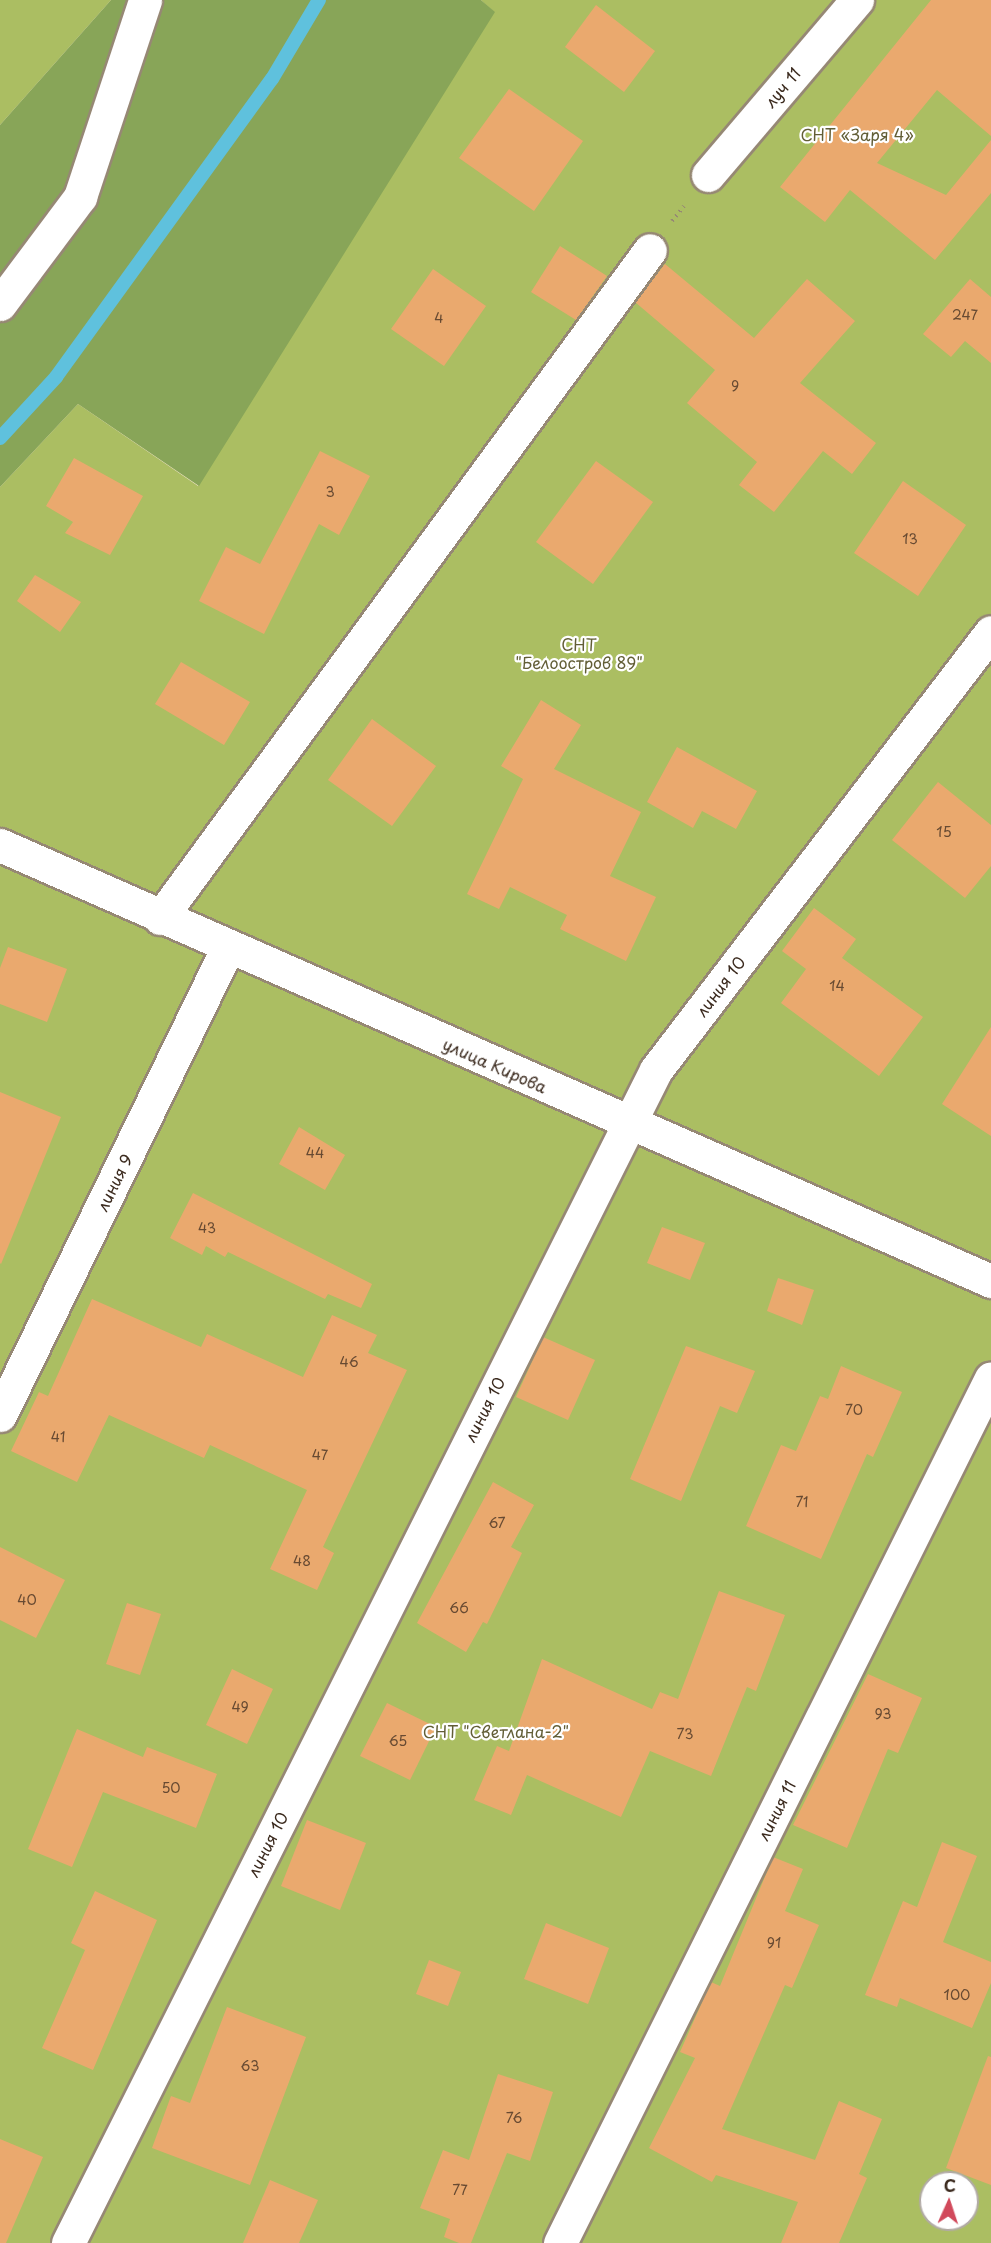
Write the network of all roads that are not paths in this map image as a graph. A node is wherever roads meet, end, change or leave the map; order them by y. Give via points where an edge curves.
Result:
1 (145, 0) edge
2 (857, 0) edge
3 (708, 175) road end
4 (650, 250) road end
5 (0, 304) edge
6 (991, 632) edge
7 (0, 845) edge
8 (160, 918) junction
9 (227, 949) junction
10 (627, 1123) junction
11 (991, 1281) edge
12 (991, 1378) edge
13 (0, 1415) edge
14 (68, 2243) edge
15 (560, 2243) edge

1 - 5 street via 80,197
2 - 3 street, луч 11
4 - 8 street
6 - 10 street, линия 10 via 656,1070
7 - 8 street, улица Кирова
8 - 9 street, улица Кирова
9 - 10 street, улица Кирова
9 - 13 street, линия 9
10 - 11 street, улица Кирова
10 - 14 street, линия 10
12 - 15 street, линия 11

